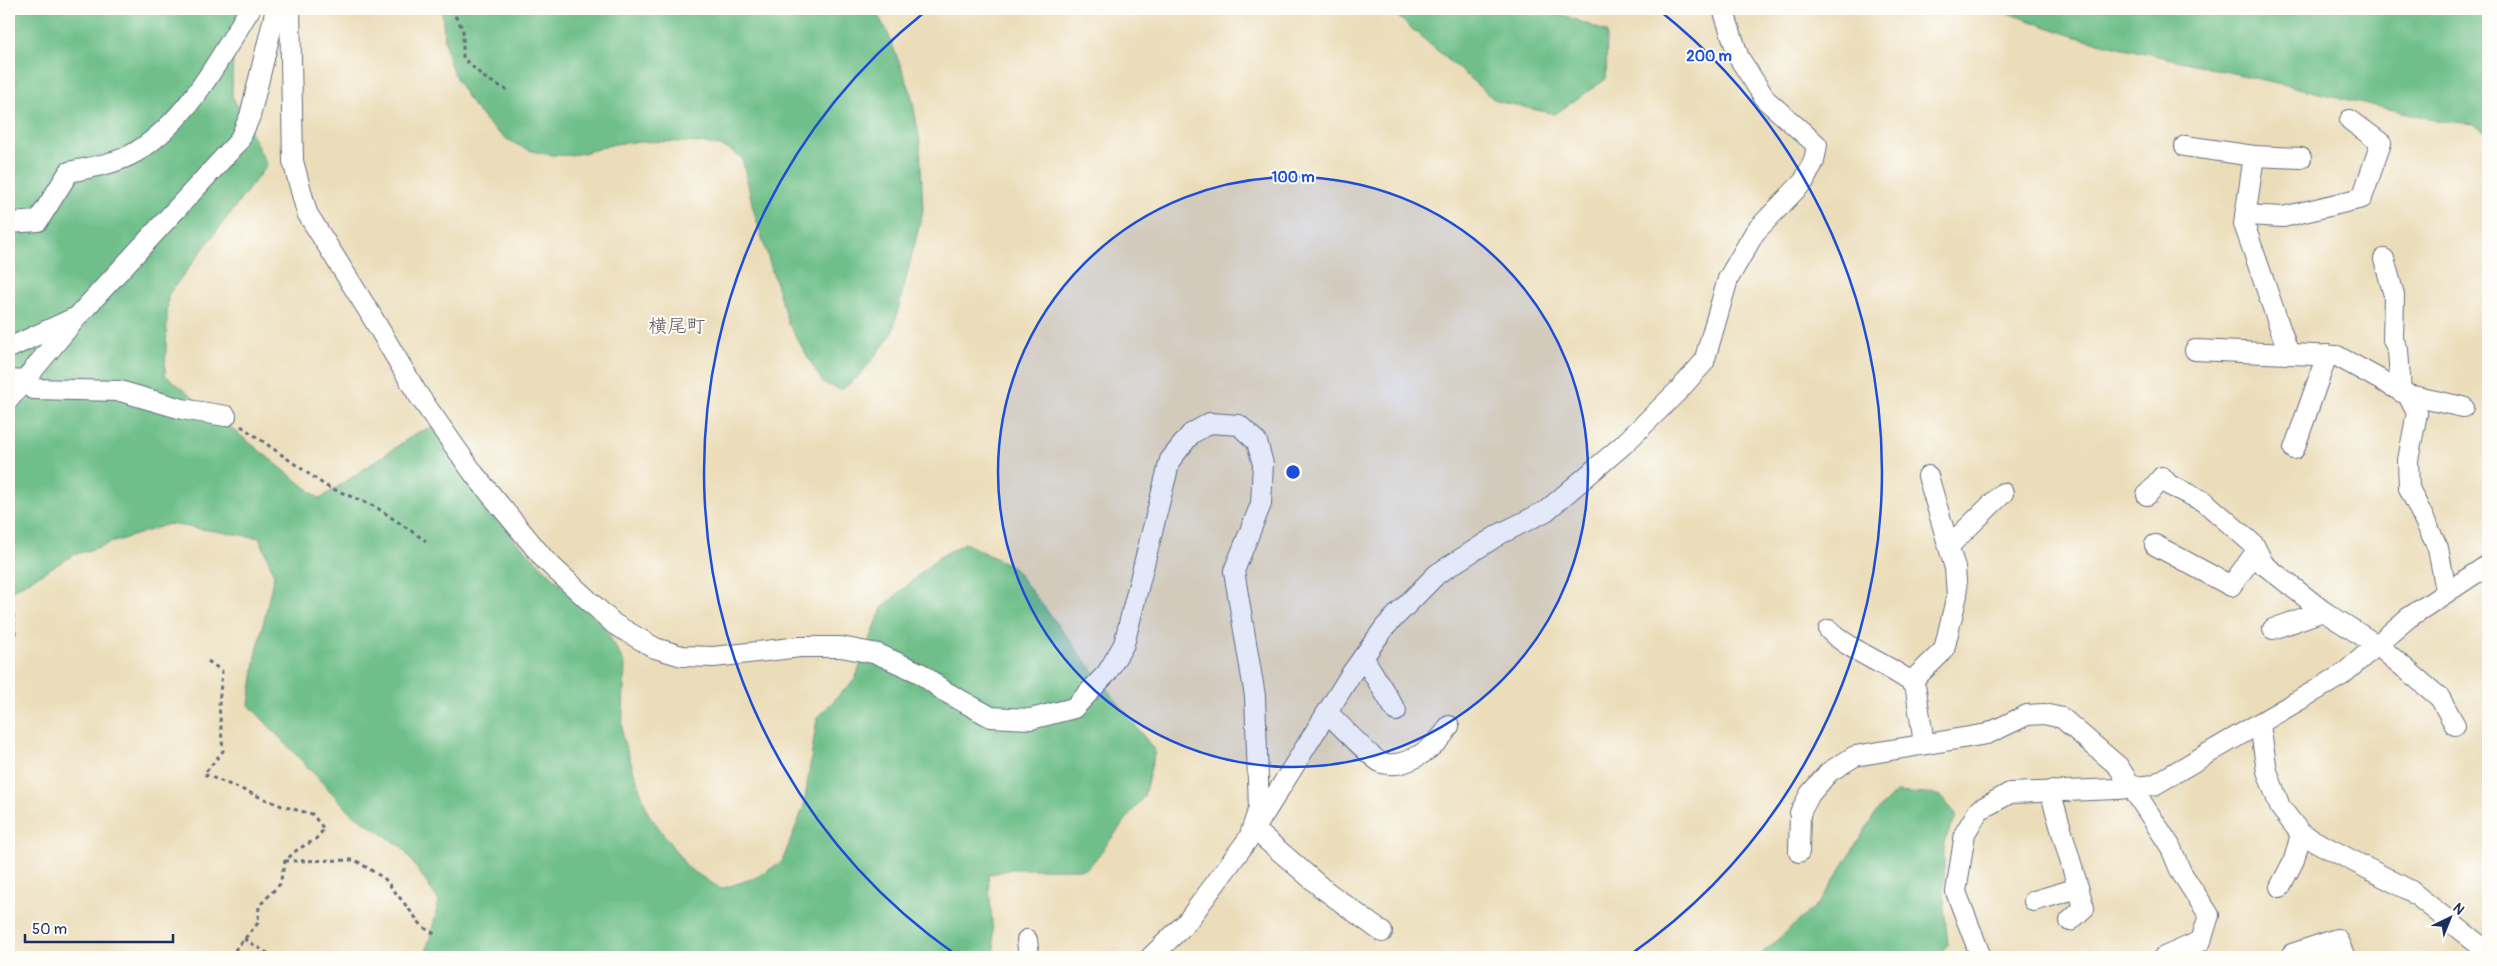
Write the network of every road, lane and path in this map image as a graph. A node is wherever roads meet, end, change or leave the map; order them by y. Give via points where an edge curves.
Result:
1 (250, 9) edge
2 (276, 9) edge
3 (290, 9) edge
4 (451, 9) edge
5 (1722, 9) edge
6 (507, 90) dead end
7 (2350, 120) dead end
8 (2184, 146) dead end
9 (2254, 156) junction
10 (2300, 158) dead end
11 (2245, 215) junction
12 (9, 224) edge
13 (2384, 259) dead end
14 (77, 317) junction
15 (9, 348) edge
16 (2195, 350) dead end
17 (2290, 354) junction
18 (2327, 355) junction
19 (16, 381) edge
20 (2404, 393) junction
21 (9, 399) edge
22 (2463, 407) dead end
23 (226, 416) joint
24 (2294, 449) dead end
25 (1928, 476) dead end
26 (2003, 494) dead end
27 (2147, 495) dead end
28 (426, 541) dead end
29 (2155, 545) dead end
30 (1949, 546) junction
31 (2264, 565) junction
32 (2488, 565) edge
33 (2446, 591) junction
34 (9, 600) edge
35 (2323, 611) junction
36 (2273, 629) dead end
37 (1829, 630) dead end
38 (2377, 645) junction
39 (9, 650) edge
40 (1363, 657) junction
41 (208, 661) dead end
42 (1911, 682) junction
43 (1396, 711) dead end
44 (1328, 713) junction
45 (2260, 725) junction
46 (2455, 725) dead end
47 (1449, 726) dead end
48 (1924, 744) junction
49 (2130, 787) junction
50 (2050, 791) junction
51 (1252, 834) junction
52 (2301, 834) junction
53 (1799, 852) dead end
54 (285, 861) junction
55 (2280, 887) dead end
56 (2078, 888) junction
57 (2034, 901) dead end
58 (2070, 921) dead end
59 (1382, 932) dead end
60 (438, 936) dead end
61 (244, 939) junction
62 (2488, 952) edge
63 (2292, 954) dead end
64 (223, 957) edge
65 (274, 957) edge
66 (1151, 957) edge
67 (1982, 957) edge
68 (2164, 957) edge
69 (2345, 957) edge

1 - 12 street via 203,83 182,111 158,134 136,152 111,163 70,172 38,221
2 - 14 street via 250,116 239,141
3 - 51 street via 293,161 307,213 417,393 474,474 545,560 614,624 655,648 682,656 714,657 800,647 841,648 878,654 991,716 1031,719 1074,708 1107,673 1124,644 1170,460 1191,434 1210,423 1239,424 1257,442 1263,464 1261,504 1234,571 1255,696 1259,808
4 - 6 path via 463,29 463,58 485,78
5 - 40 street via 1739,58 1766,100 1817,145 1814,161 1804,181 1755,232 1728,279 1704,362 1623,445 1546,511 1500,534 1437,574 1385,627
7 - 11 street via 2381,143 2362,198 2283,217
8 - 9 street
9 - 10 street
9 - 11 street
11 - 17 street via 2244,224
13 - 20 street via 2394,295 2393,340 2398,350
14 - 15 street
14 - 19 street
16 - 17 street
17 - 18 street
18 - 20 street via 2337,356
18 - 24 street
19 - 21 street
19 - 23 street via 33,389 120,391 182,410
20 - 22 street
20 - 33 street via 2417,413 2408,460 2409,488 2438,548
23 - 28 path via 326,486 376,507
25 - 30 street
26 - 30 street
27 - 31 street via 2162,478 2169,485 2205,502 2254,546
29 - 31 street via 2231,586 2252,556
30 - 42 street via 1956,568 1958,595 1944,650
31 - 35 street
32 - 33 street
33 - 38 street
34 - 39 path via 15,633
35 - 36 street
35 - 38 street
37 - 42 street via 1842,642 1889,666
38 - 45 street via 2342,676
38 - 46 street via 2440,698
40 - 43 street
40 - 44 street
41 - 54 path via 222,672 219,705 223,751 204,774 282,806 312,814 324,829 315,840
42 - 48 street via 1916,690
44 - 47 street via 1380,763 1399,764 1419,756 1444,736
44 - 51 street
45 - 49 street via 2154,785
45 - 52 street via 2267,771 2280,807
48 - 49 street via 1986,734 2027,715 2044,714 2062,718 2118,766
48 - 53 street via 1855,756 1829,772 1810,794 1800,813
49 - 50 street
49 - 68 street via 2170,846 2181,872 2209,915 2201,941
50 - 56 street
50 - 67 street via 2010,793 1979,810 1965,833 1956,892
51 - 59 street
51 - 66 street via 1186,923
52 - 55 street via 2294,860
52 - 62 street via 2411,892
54 - 60 path via 355,860 385,879 423,927
54 - 61 path via 280,884 259,906 258,923
56 - 57 street
56 - 58 street via 2084,908
61 - 64 path
61 - 65 path
63 - 69 street via 2337,939

